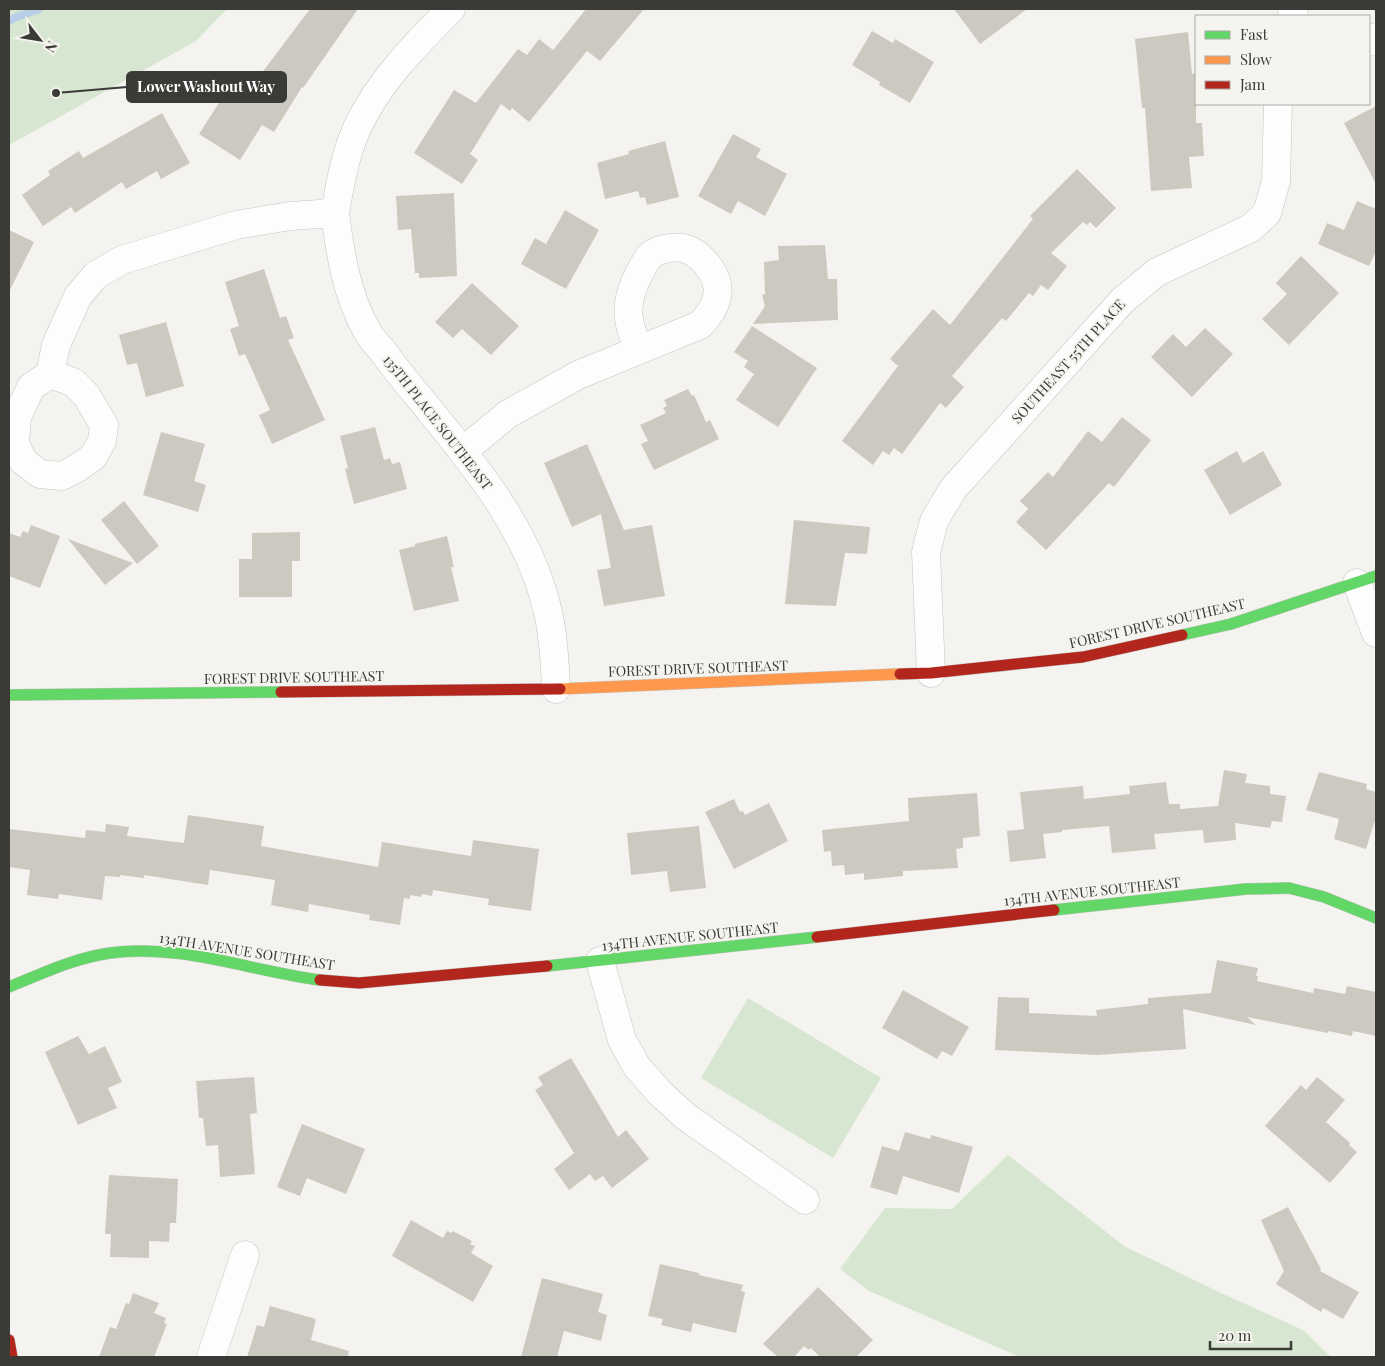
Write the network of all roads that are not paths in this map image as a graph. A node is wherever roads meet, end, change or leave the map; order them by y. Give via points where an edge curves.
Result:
1 (451, 9) edge
2 (1278, 105) edge
3 (335, 213) junction
4 (639, 349) dead end
5 (50, 374) dead end
6 (463, 450) junction
7 (1366, 579) edge
8 (1376, 633) edge
9 (932, 673) junction
10 (556, 689) junction
11 (9, 695) edge
12 (1376, 918) edge
13 (600, 961) junction
14 (9, 987) edge
15 (805, 1200) dead end
16 (245, 1255) dead end
17 (9, 1340) edge
18 (12, 1357) edge
19 (211, 1357) edge

1 - 3 street, 135TH PLACE SOUTHEAST via 406,55 381,87 357,128 346,158
2 - 9 street, SOUTHEAST 55TH PLACE via 1276,181 1267,213 1251,228 1157,272 1123,300 953,489 934,521 926,552
3 - 5 street via 236,225 122,260 96,275 78,296 56,345
3 - 6 street, 135TH PLACE SOUTHEAST via 347,282 366,330
4 - 6 street via 542,394 508,414
6 - 10 street, 135TH PLACE SOUTHEAST via 515,527 534,569 549,617
7 - 8 street
7 - 9 street, FOREST DRIVE SOUTHEAST via 1231,624 1083,657
9 - 10 street, FOREST DRIVE SOUTHEAST
10 - 11 street, FOREST DRIVE SOUTHEAST
12 - 13 street, 134TH AVENUE SOUTHEAST via 1324,897 1289,888 1246,889
13 - 14 street, 134TH AVENUE SOUTHEAST via 359,983 285,974 183,953 144,950 108,953 70,963
13 - 15 street via 622,1040 638,1067 660,1093 685,1116
16 - 19 street
17 - 18 street

